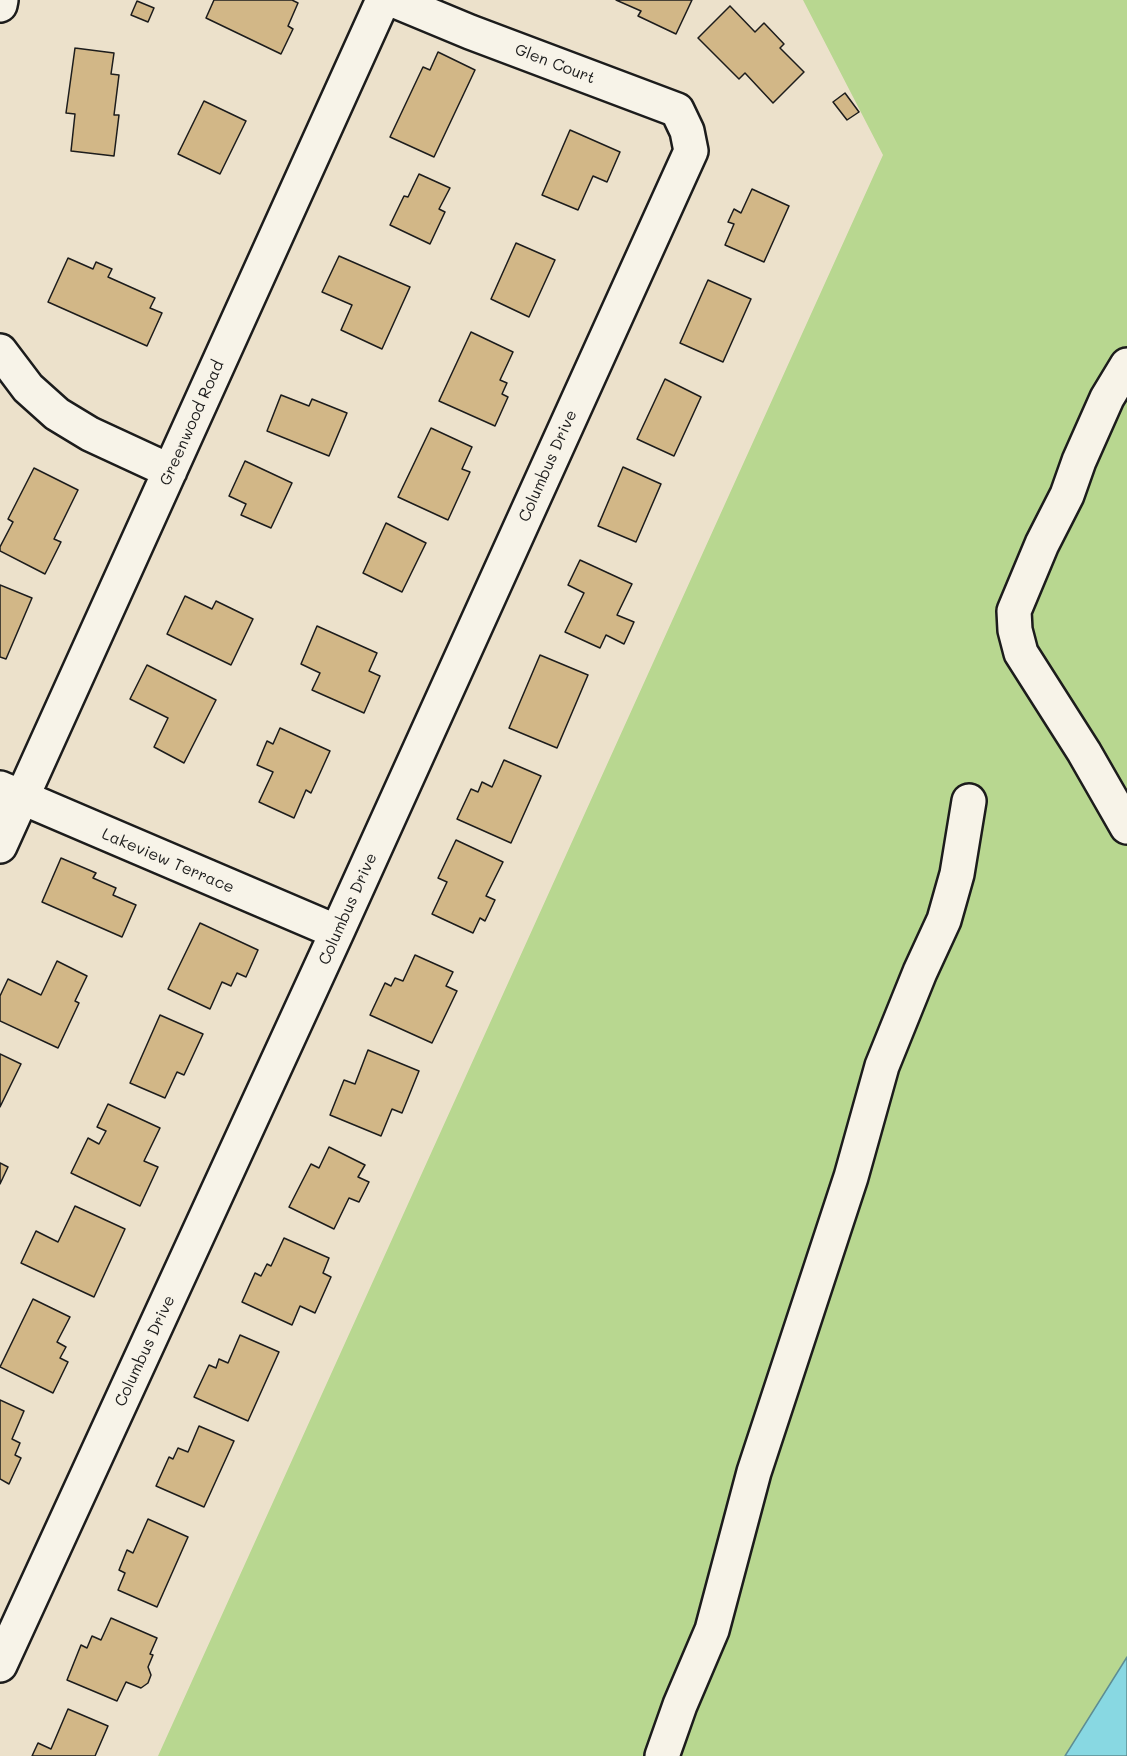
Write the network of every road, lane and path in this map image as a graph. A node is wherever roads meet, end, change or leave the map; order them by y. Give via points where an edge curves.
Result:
1 (1, 0) edge
2 (383, 0) edge
3 (393, 0) edge
4 (0, 5) edge
5 (692, 151) joint
6 (0, 351) edge
7 (1127, 365) edge
8 (170, 471) junction
9 (11, 794) edge
10 (969, 801) dead end
11 (1127, 827) edge
12 (0, 846) edge
13 (337, 932) junction
14 (0, 1665) edge
15 (662, 1756) edge

1 - 4 street
2 - 8 street, Greenwood Road
3 - 5 street, Glen Court via 677,110
5 - 13 street, Columbus Drive
6 - 8 street via 28,388 57,414
7 - 11 street via 1107,398 1014,611 1014,630 1021,653
8 - 9 street, Greenwood Road
9 - 12 street, Greenwood Road
9 - 13 street, Lakeview Terrace
10 - 15 street via 957,874 944,920 882,1066 851,1177 754,1472 712,1630
13 - 14 street, Columbus Drive

